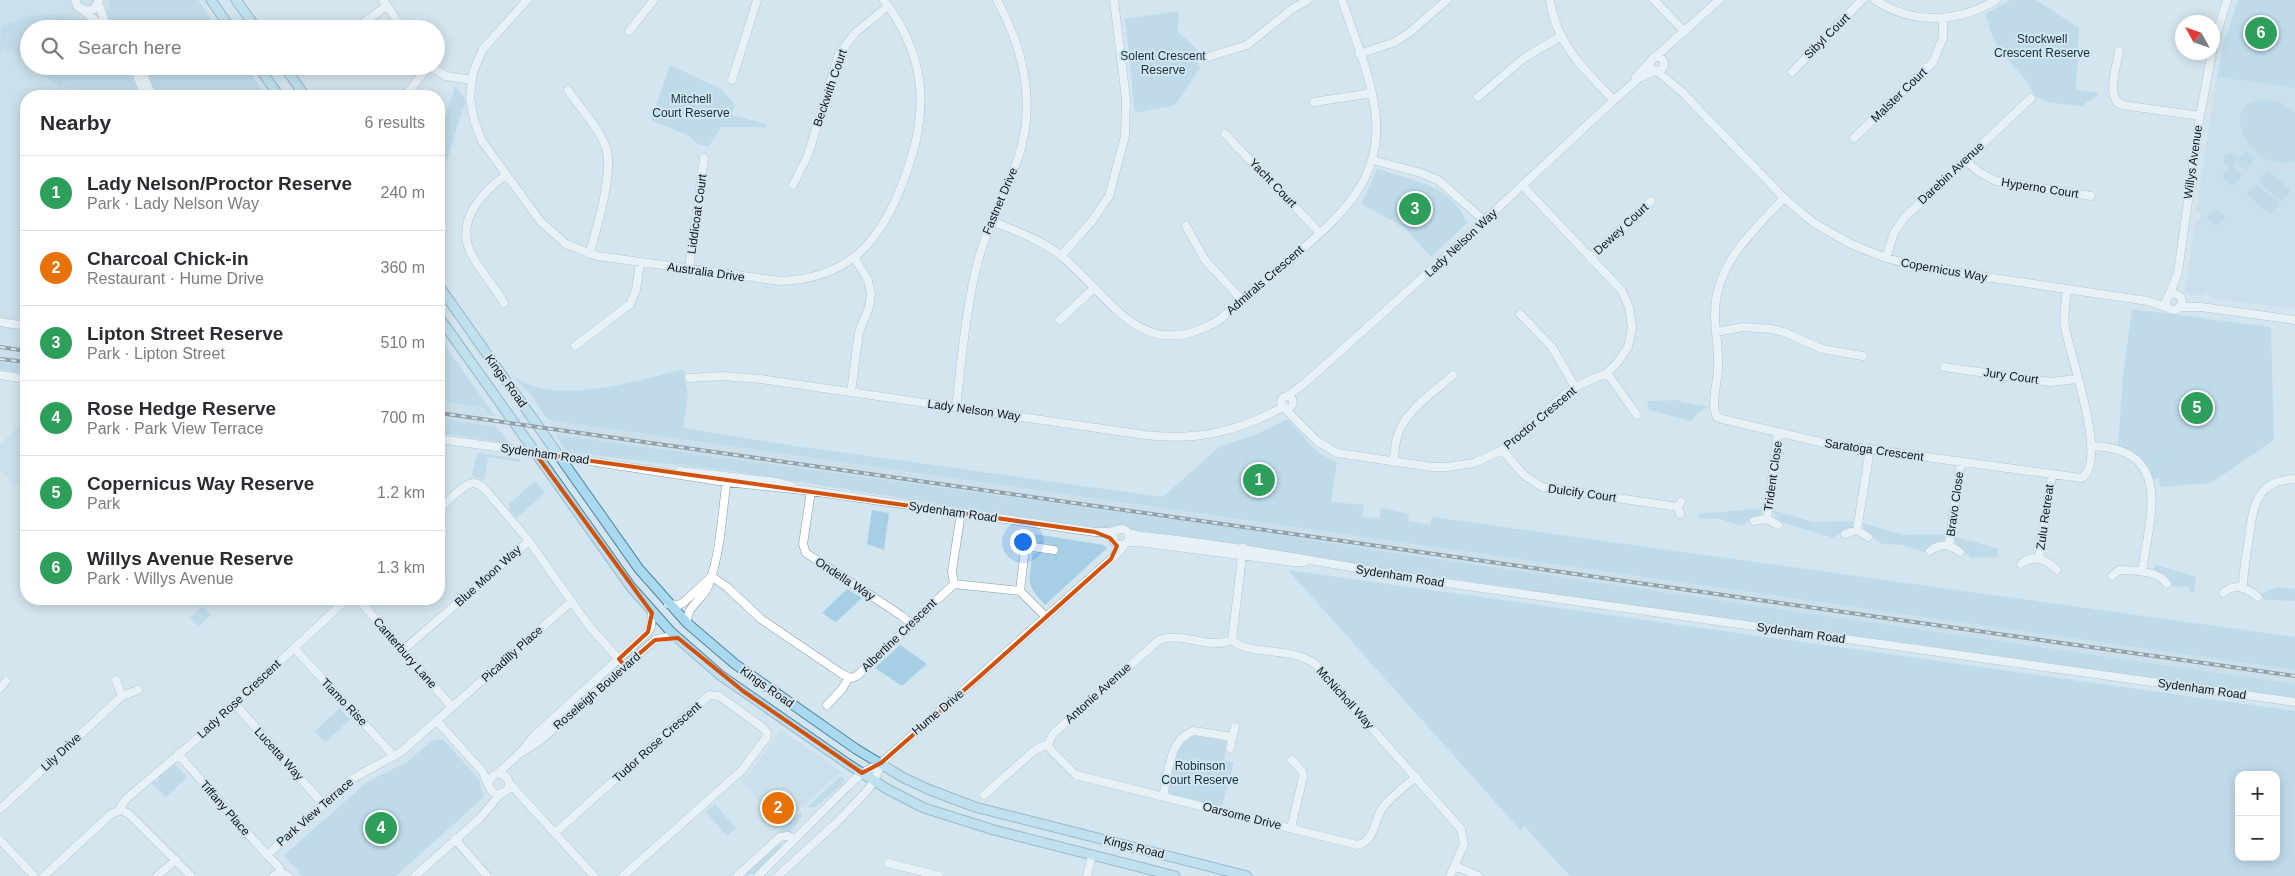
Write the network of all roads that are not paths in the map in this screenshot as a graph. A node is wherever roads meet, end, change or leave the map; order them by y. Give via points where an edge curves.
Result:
1 (75, 0) edge
2 (236, 0) edge
3 (527, 0) edge
4 (654, 0) edge
5 (757, 0) edge
6 (997, 0) edge
7 (1114, 0) edge
8 (1308, 0) edge
9 (1342, 0) edge
10 (1446, 0) edge
11 (1550, 0) edge
12 (1654, 0) edge
13 (1720, 0) edge
14 (1862, 0) edge
15 (1875, 0) edge
16 (1996, 0) edge
17 (2227, 0) edge
18 (99, 1) edge
19 (212, 2) edge
20 (385, 3) edge
21 (886, 3) edge
22 (83, 10) junction
23 (1943, 18) junction
24 (96, 20) edge
25 (104, 20) edge
26 (225, 20) edge
27 (250, 20) edge
28 (365, 20) edge
29 (397, 20) edge
30 (2220, 24) edge
31 (629, 31) dead end
32 (1685, 32) junction
33 (1561, 36) junction
34 (1677, 40) junction
35 (2119, 52) dead end
36 (1360, 54) junction
37 (1208, 57) dead end
38 (1652, 60) junction
39 (2210, 60) edge
40 (1664, 63) junction
41 (1656, 71) junction
42 (1792, 72) dead end
43 (137, 75) edge
44 (145, 75) edge
45 (264, 75) edge
46 (290, 75) edge
47 (422, 75) edge
48 (444, 75) edge
49 (472, 80) junction
50 (732, 80) dead end
51 (143, 90) edge
52 (150, 90) edge
53 (275, 90) edge
54 (301, 90) edge
55 (410, 90) edge
56 (568, 90) dead end
57 (1682, 92) junction
58 (1372, 93) junction
59 (1478, 98) dead end
60 (2031, 98) dead end
61 (1614, 100) junction
62 (1314, 102) dead end
63 (2200, 116) junction
64 (1225, 134) dead end
65 (1854, 138) dead end
66 (704, 158) dead end
67 (1372, 160) junction
68 (1965, 160) junction
69 (506, 175) junction
70 (793, 185) dead end
71 (1522, 185) junction
72 (2092, 195) dead end
73 (1784, 198) junction
74 (1651, 201) dead end
75 (992, 221) junction
76 (1483, 222) junction
77 (1186, 226) dead end
78 (1320, 233) junction
79 (589, 254) junction
80 (1061, 256) junction
81 (854, 257) junction
82 (1590, 258) junction
83 (1886, 258) junction
84 (640, 263) junction
85 (689, 269) junction
86 (2178, 272) junction
87 (1094, 288) junction
88 (2067, 289) junction
89 (445, 294) edge
90 (2168, 297) junction
91 (2180, 298) junction
92 (1242, 300) junction
93 (2148, 301) junction
94 (504, 303) dead end
95 (2180, 307) junction
96 (2201, 307) junction
97 (2168, 308) junction
98 (1520, 314) dead end
99 (1060, 320) dead end
100 (2295, 320) edge
101 (0, 322) edge
102 (20, 325) edge
103 (445, 325) edge
104 (1716, 332) junction
105 (575, 346) dead end
106 (1863, 356) dead end
107 (1944, 367) dead end
108 (1607, 373) junction
109 (0, 375) edge
110 (1452, 375) dead end
111 (20, 378) edge
112 (689, 378) dead end
113 (2078, 379) junction
114 (1305, 383) junction
115 (1575, 387) junction
116 (851, 392) junction
117 (1293, 402) junction
118 (1284, 403) junction
119 (956, 407) junction
120 (1637, 416) dead end
121 (1305, 429) junction
122 (1778, 432) junction
123 (445, 440) edge
124 (2092, 446) junction
125 (1870, 449) junction
126 (1502, 450) junction
127 (1393, 462) junction
128 (1961, 462) junction
129 (2052, 475) junction
130 (727, 479) junction
131 (2295, 479) edge
132 (811, 491) junction
133 (445, 504) edge
134 (1679, 507) dead end
135 (961, 513) junction
136 (1767, 520) junction
137 (1754, 521) dead end
138 (1778, 525) dead end
139 (1118, 530) junction
140 (1857, 530) junction
141 (1095, 532) junction
142 (1128, 533) junction
143 (1844, 534) dead end
144 (1868, 537) dead end
145 (529, 541) junction
146 (1116, 542) junction
147 (1127, 542) junction
148 (1949, 545) junction
149 (1054, 550) dead end
150 (1243, 551) junction
151 (1930, 551) dead end
152 (1960, 552) dead end
153 (2039, 558) junction
154 (1111, 559) junction
155 (2021, 564) dead end
156 (2057, 570) dead end
157 (2142, 572) junction
158 (711, 576) junction
159 (2112, 576) dead end
160 (954, 584) junction
161 (2168, 584) dead end
162 (2243, 587) junction
163 (1020, 591) junction
164 (2223, 593) dead end
165 (2258, 597) dead end
166 (572, 601) junction
167 (668, 604) junction
168 (341, 605) edge
169 (363, 605) edge
170 (652, 612) junction
171 (1046, 618) junction
172 (687, 623) junction
173 (910, 624) junction
174 (678, 638) junction
175 (1232, 640) junction
176 (294, 648) junction
177 (402, 652) junction
178 (619, 659) junction
179 (625, 666) junction
180 (848, 678) junction
181 (116, 680) dead end
182 (6, 681) dead end
183 (0, 688) edge
184 (138, 690) dead end
185 (122, 696) junction
186 (2295, 702) edge
187 (234, 704) junction
188 (826, 705) dead end
189 (452, 707) junction
190 (437, 720) junction
191 (1235, 727) dead end
192 (1232, 737) junction
193 (1048, 744) junction
194 (1230, 748) dead end
195 (520, 753) junction
196 (178, 754) junction
197 (394, 756) junction
198 (1292, 760) dead end
199 (880, 764) junction
200 (509, 765) junction
201 (482, 771) junction
202 (862, 773) junction
203 (496, 775) junction
204 (1416, 777) junction
205 (508, 780) junction
206 (874, 781) junction
207 (490, 787) junction
208 (503, 793) junction
209 (518, 793) junction
210 (984, 795) dead end
211 (1163, 796) junction
212 (323, 804) junction
213 (490, 806) junction
214 (0, 809) edge
215 (121, 810) junction
216 (1291, 828) junction
217 (555, 833) junction
218 (795, 838) junction
219 (0, 840) edge
220 (455, 840) junction
221 (266, 855) junction
222 (1092, 855) junction
223 (176, 860) junction
224 (888, 863) dead end
225 (1455, 866) junction
226 (280, 875) edge
227 (34, 876) edge
228 (44, 876) edge
229 (157, 876) edge
230 (191, 876) edge
231 (415, 876) edge
232 (487, 876) edge
233 (594, 876) edge
234 (623, 876) edge
235 (737, 876) edge
236 (758, 876) edge
237 (778, 876) edge
238 (939, 876) edge
239 (1087, 876) edge
240 (1176, 876) edge
241 (1247, 876) edge
242 (1450, 876) edge
243 (1478, 876) edge

1 - 22 street
2 - 27 main road
3 - 49 street, Australia Drive via 488,42 476,64
4 - 31 street
5 - 50 street
6 - 75 street, Fastnet Drive via 1020,52 1025,73 1026,105 1024,137 1018,160
7 - 80 street via 1126,99 1125,136 1108,196
8 - 37 street via 1247,44
9 - 36 street, Admirals Crescent
10 - 36 street via 1396,42
11 - 33 street
12 - 32 street
13 - 32 street, Lady Nelson Way
14 - 42 street, Sibyl Court
15 - 23 street via 1903,14
16 - 23 street via 1970,13
17 - 30 street, Willys Avenue
18 - 22 street via 90,10
18 - 25 street
19 - 26 main road
20 - 28 street
20 - 29 street
21 - 70 street, Beckwith Court via 839,54 808,155
21 - 81 street, Australia Drive via 905,34 915,60 921,95 921,121 914,152 892,210 874,238
22 - 24 street
23 - 65 street, Malster Court via 1943,38 1932,62
32 - 34 street, Lady Nelson Way
33 - 59 street via 1524,58
33 - 61 street via 1571,54
34 - 38 street, Lady Nelson Way
34 - 40 street, Lady Nelson Way
35 - 63 street via 2112,94 2116,102
36 - 58 street, Admirals Crescent
38 - 40 street via 1658,57
38 - 41 street via 1651,68
38 - 61 street, Lady Nelson Way
39 - 63 street, Willys Avenue
40 - 41 street via 1661,70
40 - 57 street, Copernicus Way
41 - 57 street, Copernicus Way
41 - 61 street, Lady Nelson Way via 1639,78
43 - 51 street
44 - 52 street
45 - 53 main road
46 - 54 main road
47 - 55 street
48 - 49 street
49 - 69 street, Australia Drive via 471,106 476,126 482,141
56 - 79 street via 607,151 608,166 601,210
57 - 73 street, Copernicus Way
58 - 62 street
58 - 67 street, Admirals Crescent via 1376,128
60 - 68 street, Darebin Avenue
61 - 71 street, Lady Nelson Way
63 - 86 street, Willys Avenue
64 - 78 street, Yacht Court
66 - 85 street, Liddicoat Court
67 - 76 street via 1429,176 1447,186
67 - 78 street, Admirals Crescent via 1350,205
68 - 72 street, Hyperno Court via 1996,181
68 - 83 street, Darebin Avenue via 1904,218 1894,233
69 - 79 street, Australia Drive via 552,234
69 - 94 street via 475,204 466,234 471,253
71 - 76 street, Lady Nelson Way
71 - 82 street, Proctor Crescent
73 - 83 street, Copernicus Way via 1825,230
73 - 104 street, Saratoga Crescent via 1742,243 1728,264 1716,300
74 - 82 street, Dewey Court
75 - 80 street, Admirals Crescent via 1036,240
75 - 119 street, Fastnet Drive via 976,271
76 - 114 street, Lady Nelson Way
77 - 92 street via 1205,260
78 - 92 street, Admirals Crescent
79 - 84 street, Australia Drive
80 - 87 street, Admirals Crescent
81 - 85 street, Australia Drive via 822,274 788,281
81 - 116 street via 868,280 871,294 860,332
82 - 108 street, Proctor Crescent via 1622,291 1632,327 1628,347
83 - 88 street, Copernicus Way via 1937,271
84 - 85 street, Australia Drive
84 - 105 street via 636,290 630,304
86 - 90 street, Willys Avenue
86 - 91 street, Willys Avenue
87 - 92 street, Admirals Crescent via 1131,324 1162,334 1188,333 1205,328
87 - 99 street
88 - 93 street, Copernicus Way
88 - 113 street, Saratoga Crescent via 2065,326
89 - 167 main road, Kings Road
90 - 91 street via 2176,295
90 - 93 street, Copernicus Way
90 - 97 street
91 - 95 street
91 - 96 street
93 - 97 street, Copernicus Way
95 - 96 street
95 - 97 street via 2175,310
96 - 100 street
98 - 115 street via 1552,347
101 - 102 street
103 - 170 main road, Kings Road
104 - 106 street via 1744,327 1771,329 1822,349
104 - 122 street, Saratoga Crescent via 1718,369 1714,409 1717,417
107 - 113 street, Jury Court via 2050,382
108 - 115 street, Proctor Crescent
108 - 120 street
109 - 111 street
110 - 127 street via 1403,423
112 - 116 street, Lady Nelson Way via 745,377
113 - 124 street, Saratoga Crescent
114 - 117 street, Lady Nelson Way
114 - 118 street, Lady Nelson Way
115 - 126 street, Proctor Crescent
116 - 119 street, Lady Nelson Way
117 - 118 street via 1291,398
117 - 121 street
118 - 119 street, Lady Nelson Way via 1257,419 1217,434 1181,438
118 - 121 street, Proctor Crescent
121 - 127 street, Proctor Crescent via 1337,454
122 - 125 street, Saratoga Crescent
122 - 136 street, Trident Close
123 - 130 street, Sydenham Road, bridge
124 - 129 street, Saratoga Crescent via 2085,476
124 - 157 street via 2113,447 2130,454 2149,478 2152,496
125 - 128 street, Saratoga Crescent
125 - 140 street
126 - 127 street, Proctor Crescent via 1474,463 1447,467
126 - 134 street, Dulcify Court via 1524,475 1542,487
128 - 129 street, Saratoga Crescent
128 - 148 street, Bravo Close
129 - 153 street, Zulu Retreat
130 - 132 street, Sydenham Road via 777,482
130 - 158 street
131 - 162 street via 2270,485 2257,498
132 - 135 street, Sydenham Road
132 - 173 street, Ondella Way via 803,544 806,553
133 - 145 street via 460,490 474,483 487,491
135 - 141 street, Sydenham Road
135 - 160 street via 952,571
136 - 137 street, Trident Close
136 - 138 street, Trident Close
139 - 141 street, Sydenham Road
139 - 142 street
139 - 146 street via 1114,534
140 - 143 street
140 - 144 street
141 - 146 street, Sydenham Road
142 - 147 street
142 - 150 street, Sydenham Road
145 - 166 street
145 - 177 street, Blue Moon Way
146 - 147 street via 1121,545
146 - 154 street via 1117,548
147 - 150 street, Sydenham Road
147 - 154 street, Hume Drive
148 - 151 street, Bravo Close
148 - 152 street, Bravo Close
149 - 163 street via 1026,542
150 - 175 street
150 - 186 street, Sydenham Road via 1293,562 1308,561
153 - 155 street, Zulu Retreat
153 - 156 street, Zulu Retreat
154 - 171 street, Hume Drive
157 - 159 street via 2119,570
157 - 161 street via 2161,577
158 - 167 street via 684,602
158 - 172 street via 705,592 688,613
158 - 180 street, Albertine Crescent via 761,618
160 - 163 street
160 - 173 street, Albertine Crescent
162 - 164 street
162 - 165 street
163 - 171 street
166 - 178 street
166 - 189 street, Picadilly Place
167 - 172 main road, Kings Road
168 - 176 street, Lady Rose Crescent
169 - 177 street, Canterbury Lane
170 - 174 main road, Kings Road
170 - 178 street, Roseleigh Boulevard via 648,632
171 - 199 street, Hume Drive
172 - 199 main road, Kings Road via 741,668
173 - 180 street, Albertine Crescent via 857,676
174 - 179 street, Roseleigh Boulevard via 667,636 655,640
174 - 202 main road, Kings Road via 743,691
175 - 193 street, Antonie Avenue via 1224,643 1171,637 1159,640 1053,734
175 - 204 street, McNicholl Way via 1241,646 1293,654 1308,660
176 - 187 street, Lady Rose Crescent
176 - 197 street, Tiamo Rise
177 - 189 street, Canterbury Lane
178 - 179 street
178 - 195 street, Roseleigh Boulevard via 535,735
179 - 195 street, Roseleigh Boulevard via 541,740
180 - 188 street
181 - 185 street
182 - 183 street
184 - 185 street, Lily Drive
185 - 214 street, Lily Drive
187 - 196 street, Lady Rose Crescent
187 - 212 street, Lucetta Way
189 - 190 street, Park View Terrace
190 - 197 street, Park View Terrace
190 - 201 street
191 - 192 street
192 - 194 street
192 - 211 street via 1194,732 1185,736 1174,749
193 - 210 street, Antonie Avenue via 1035,750
193 - 211 street, Oarsome Drive via 1076,775
195 - 200 street, Roseleigh Boulevard
196 - 215 street, Lady Rose Crescent via 124,800
196 - 221 street, Tiffany Place
197 - 212 street, Park View Terrace via 355,776
198 - 216 street via 1303,777
199 - 202 street
199 - 206 street, Hume Drive
199 - 241 main road, Kings Road via 914,783 975,807
200 - 203 street, Roseleigh Boulevard
200 - 205 street
201 - 203 street
201 - 207 street
202 - 206 main road, Kings Road
202 - 218 street
203 - 205 street via 503,774
203 - 207 street via 490,780
204 - 216 street, Oarsome Drive via 1383,807 1371,835 1361,844 1352,845
204 - 225 street, McNicholl Way via 1464,834 1464,844
205 - 208 street
205 - 209 street
206 - 222 main road, Kings Road via 907,800 942,814
206 - 237 street, Hume Drive via 836,823
207 - 208 street via 495,793
207 - 213 street
208 - 209 street
208 - 213 street
209 - 217 street
211 - 216 street, Oarsome Drive
212 - 221 street, Park View Terrace
213 - 220 street
215 - 223 street
215 - 228 street, Lady Rose Crescent via 114,812
217 - 233 street
217 - 234 street, Tudor Rose Crescent via 709,695 719,696 762,727 767,732 766,738 747,765
218 - 235 street via 780,837
218 - 236 street
219 - 227 street
220 - 231 street
220 - 232 street
221 - 226 street, Tiffany Place
222 - 239 street
222 - 240 main road, Kings Road
223 - 229 street
223 - 230 street
224 - 238 street
225 - 242 street, McNicholl Way
225 - 243 street

